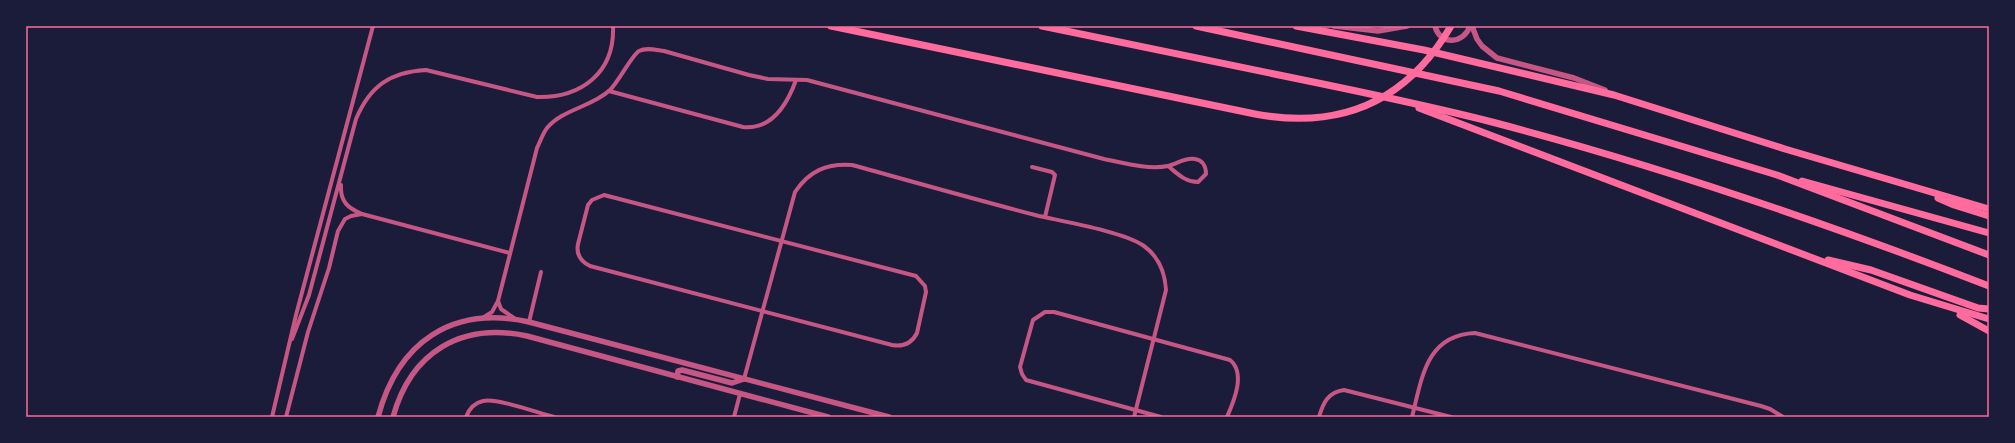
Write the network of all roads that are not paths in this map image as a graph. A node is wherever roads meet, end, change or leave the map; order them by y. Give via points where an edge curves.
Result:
1 (373, 26) edge
2 (613, 26) edge
3 (831, 26) edge
4 (1042, 26) edge
5 (1196, 26) edge
6 (1296, 26) edge
7 (1334, 26) edge
8 (1407, 26) edge
9 (1435, 26) edge
10 (1451, 26) edge
11 (1471, 26) edge
12 (796, 80) junction
13 (609, 91) junction
14 (1614, 95) junction
15 (1394, 99) junction
16 (1168, 166) junction
17 (1032, 168) dead end
18 (1777, 175) junction
19 (341, 177) junction
20 (1928, 192) junction
21 (1989, 209) edge
22 (362, 214) junction
23 (1989, 216) edge
24 (1045, 217) junction
25 (1989, 233) edge
26 (781, 241) junction
27 (510, 253) junction
28 (1989, 255) edge
29 (1816, 259) junction
30 (541, 272) dead end
31 (1989, 286) edge
32 (498, 301) junction
33 (1948, 308) junction
34 (1989, 309) edge
35 (762, 311) junction
36 (484, 317) junction
37 (514, 318) junction
38 (1989, 319) edge
39 (529, 322) junction
40 (1989, 331) edge
41 (292, 339) junction
42 (1155, 340) junction
43 (677, 377) junction
44 (744, 379) junction
45 (740, 394) junction
46 (1414, 407) junction
47 (1136, 411) junction
48 (272, 417) edge
49 (286, 417) edge
50 (378, 417) edge
51 (393, 417) edge
52 (466, 417) edge
53 (554, 417) edge
54 (734, 417) edge
55 (828, 417) edge
56 (889, 417) edge
57 (1134, 417) edge
58 (1161, 417) edge
59 (1227, 417) edge
60 (1319, 417) edge
61 (1412, 417) edge
62 (1451, 417) edge
63 (1783, 417) edge

1 - 41 street
2 - 19 street via 610,51 604,65 594,78 568,94 553,97 537,96 426,70 411,70 389,78 371,93 362,105
3 - 10 highway via 1276,118 1311,119 1339,115 1360,108 1397,88 1437,49
4 - 15 highway
5 - 18 highway via 1500,91
6 - 14 highway via 1424,50
7 - 8 street via 1378,31
9 - 11 street via 1443,38 1453,41 1463,37
11 - 14 street via 1482,46 1497,58 1579,80
12 - 13 street via 749,75 649,49 640,50 633,56 619,80
12 - 13 street via 783,108 775,117 752,128
12 - 16 street via 807,80 1104,159 1129,164
13 - 27 street via 569,113 547,129 537,148
14 - 20 highway
15 - 29 highway
15 - 31 highway via 1491,122 1627,160 1770,206
16 - 16 street via 1185,180 1192,182 1198,182 1206,174 1204,164 1194,159
17 - 24 street via 1055,175
18 - 25 highway
18 - 28 highway
19 - 22 street via 340,191 345,205
19 - 41 street via 309,295
20 - 21 highway
20 - 23 highway via 1954,205
22 - 27 street
22 - 49 street via 345,220 338,231
24 - 26 street via 842,164 824,167 811,174 801,184 791,201
24 - 42 street via 1137,241 1153,253 1164,275 1166,290
26 - 35 street
26 - 35 street via 916,276 921,280 926,292 923,311 914,338 907,344 897,346
26 - 35 street via 610,195 598,196 586,210 577,249 584,264
27 - 32 street
29 - 33 highway
29 - 34 highway via 1871,270 1978,308
30 - 39 street
32 - 36 street via 492,312
32 - 37 street via 501,309
33 - 38 highway
33 - 40 highway
35 - 44 street
36 - 37 street
36 - 50 street via 446,328 425,340 411,353 389,384
37 - 39 street
39 - 44 street
41 - 48 street
42 - 47 street
42 - 47 street via 1050,311 1040,313 1031,324 1020,367 1026,380
42 - 59 street via 1225,358 1234,363 1238,378 1234,400
43 - 44 street via 678,371 682,370 732,383
43 - 45 street
43 - 51 street via 527,336 505,332 482,333 460,338 440,348 422,362 408,380
44 - 56 street
45 - 54 street
45 - 55 street
46 - 60 street via 1339,391 1327,398
46 - 61 street
46 - 62 street
46 - 63 street via 1425,368 1433,353 1444,341 1454,336 1475,333 1761,406
47 - 57 street
47 - 58 street
52 - 53 street via 473,406 485,400

